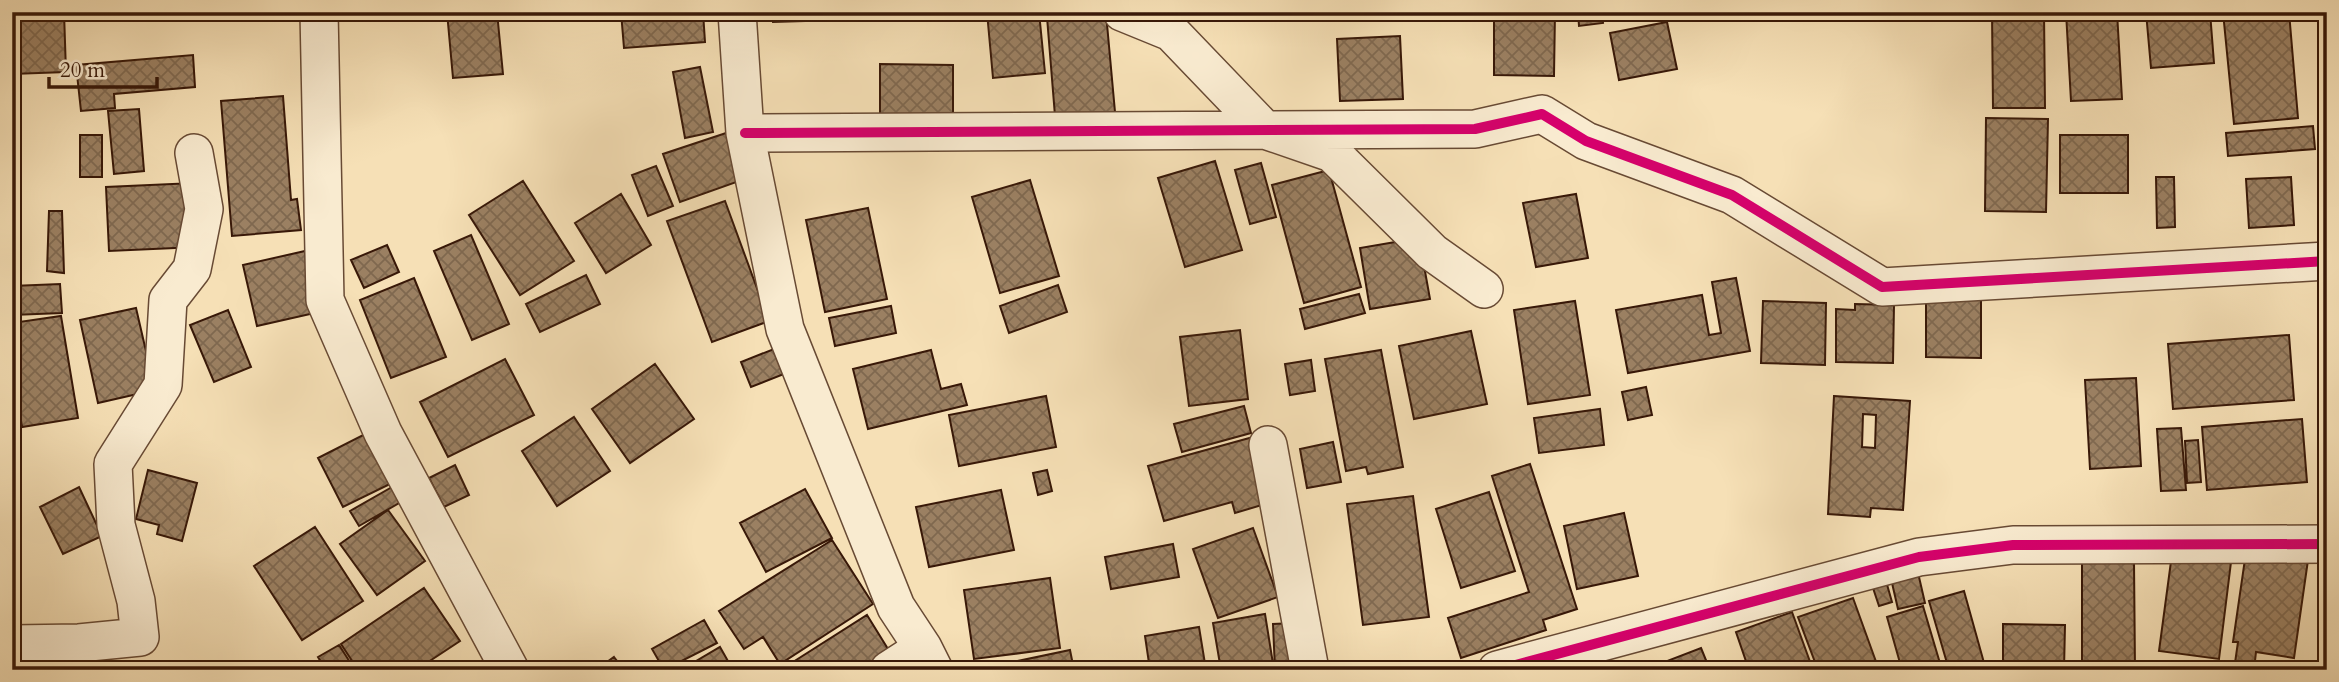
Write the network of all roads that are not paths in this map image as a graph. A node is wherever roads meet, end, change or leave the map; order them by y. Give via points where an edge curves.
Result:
1 (319, 12) edge
2 (737, 12) edge
3 (1122, 12) edge
4 (1265, 130) junction
5 (745, 133) junction
6 (194, 153) dead end
7 (2327, 261) edge
8 (1484, 289) dead end
9 (1268, 445) dead end
10 (2327, 544) edge
11 (12, 644) edge
12 (928, 659) edge
13 (510, 670) edge
14 (889, 670) edge
15 (1310, 670) edge
16 (1497, 670) edge

1 - 13 street via 325,300 383,433
2 - 5 street
3 - 4 street via 1171,32
4 - 5 street
4 - 7 street via 1475,129 1542,114 1586,141 1732,195 1882,287
4 - 8 street via 1332,153 1432,252
5 - 12 street via 785,329 896,607
6 - 11 street via 204,209 192,269 168,300 163,385 113,464 116,525 136,601 140,637
9 - 15 street
10 - 16 street via 2013,545 1919,557
12 - 14 street

